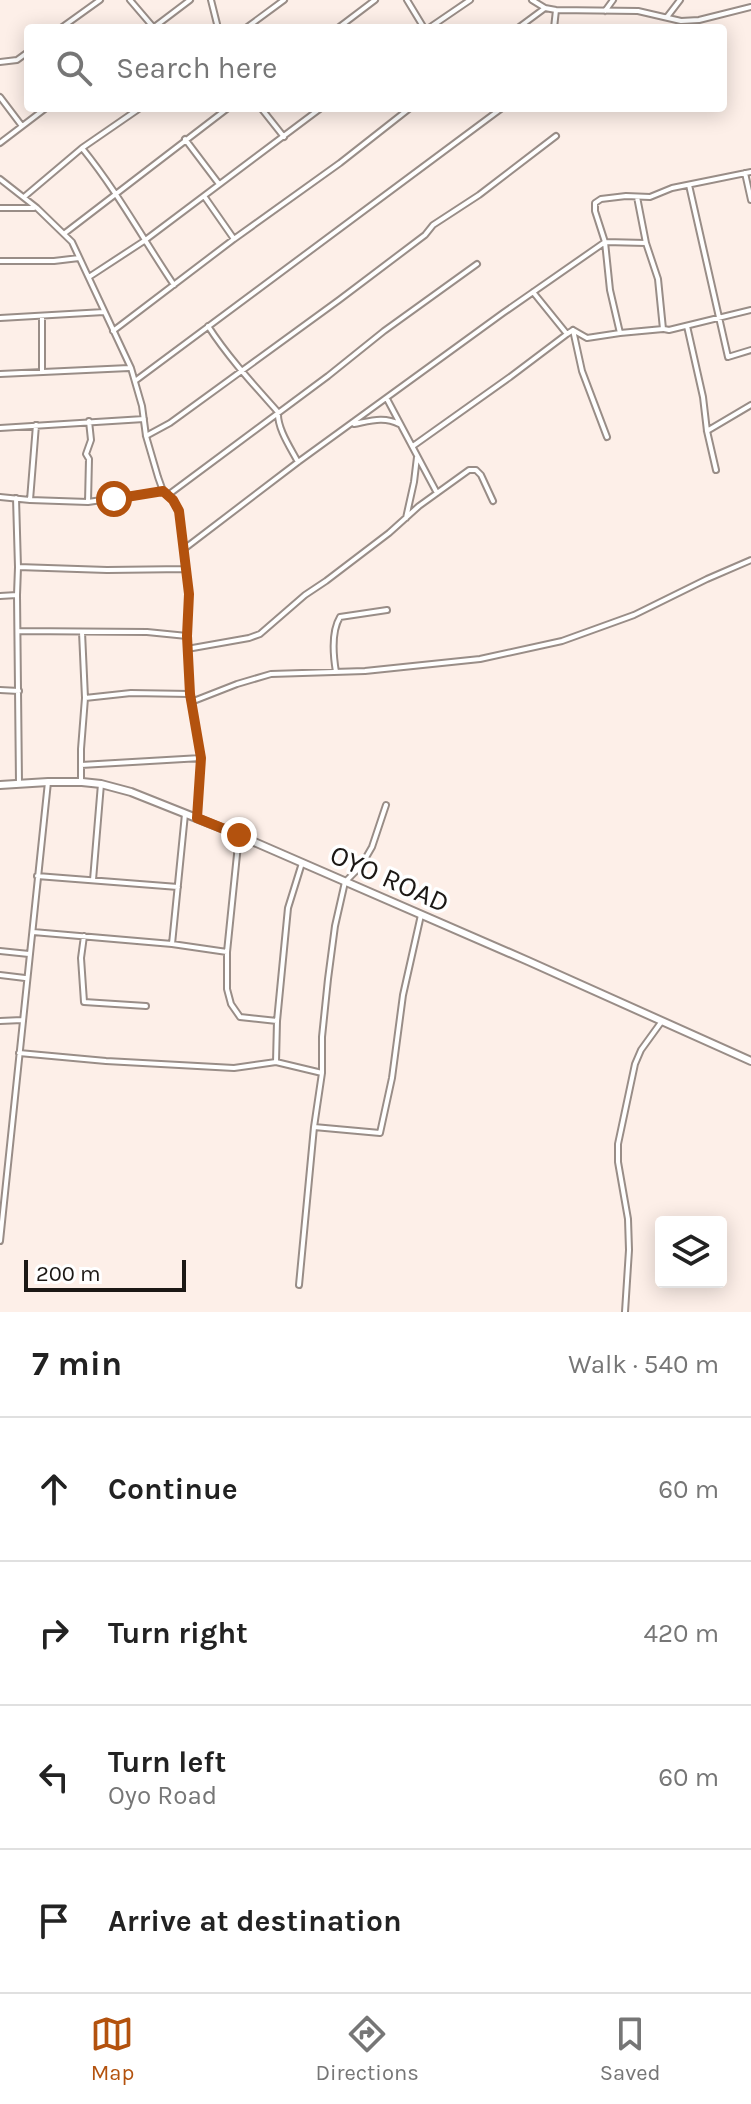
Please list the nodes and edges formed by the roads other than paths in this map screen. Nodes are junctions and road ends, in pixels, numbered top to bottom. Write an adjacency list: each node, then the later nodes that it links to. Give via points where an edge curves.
1 (100, 0): 19 (street)
2 (130, 0): 20 (street)
3 (190, 0): 21 (street)
4 (211, 0): 22 (street)
5 (277, 0): 14 (street)
6 (284, 0): 14 (street)
7 (375, 0): 24 (street)
8 (407, 0): 25 (street)
9 (470, 0): 26 (street)
10 (532, 0): 15 (street)
11 (613, 0): 17 (street)
12 (680, 0): 18 (street)
13 (751, 7): 18 (street, via 699,20)
14 (273, 8): 23 (street)
15 (545, 8): 16 (street); 27 (street)
16 (556, 10): 17 (street); 28 (street)
17 (605, 11): 18 (street)
18 (666, 18)
19 (67, 24)
20 (151, 24)
21 (159, 24)
22 (217, 24)
23 (251, 24)
24 (343, 24)
25 (423, 24)
26 (432, 24)
27 (523, 24)
28 (554, 24)
29 (24, 55): 30 (street)
30 (0, 62)
31 (0, 97): 39 (street)
32 (41, 112): 39 (street)
33 (134, 112): 44 (street)
34 (222, 112): 42 (street)
35 (264, 112): 41 (street)
36 (316, 112): 41 (street)
37 (405, 112): 57 (street)
38 (497, 112): 72 (street)
39 (22, 126): 43 (street)
40 (556, 136): 81 (street)
41 (284, 137): 47 (street)
42 (185, 139): 47 (street); 49 (street)
43 (0, 143)
44 (82, 148): 49 (street); 51 (street)
45 (748, 173): 48 (street); 53 (street)
46 (0, 179): 51 (street)
47 (219, 184): 50 (street)
48 (689, 185): 52 (street); 71 (street)
49 (117, 193): 56 (street); 58 (street)
50 (204, 196): 57 (street); 58 (street)
51 (24, 197): 55 (street)
52 (637, 197): 59 (street, via 595,203); 60 (street)
53 (751, 200)
54 (0, 208): 55 (street)
55 (37, 208): 56 (street)
56 (64, 233): 61 (street)
57 (234, 239): 65 (street)
58 (144, 241): 64 (street); 65 (street)
59 (605, 242): 60 (street); 66 (street); 77 (street)
60 (646, 243): 74 (street, via 658,279)
61 (79, 258): 62 (street); 64 (street)
62 (0, 261)
63 (477, 264): 87 (street)
64 (89, 277): 68 (street)
65 (174, 285): 76 (street)
66 (533, 292): 78 (street); 85 (street)
67 (751, 310): 71 (street)
68 (104, 312): 69 (street); 76 (street)
69 (42, 316): 70 (street); 82 (street)
70 (0, 318)
71 (718, 318): 73 (street); 79 (street, via 728,357)
72 (208, 326): 81 (street); 84 (street)
73 (687, 326): 74 (street); 94 (street)
74 (663, 329): 77 (street)
75 (573, 330): 77 (street, via 587,338); 78 (street); 96 (street)
76 (113, 331): 80 (street)
77 (620, 333)
78 (567, 334): 97 (street)
79 (751, 350)
80 (131, 368): 82 (street); 84 (street)
81 (241, 370): 87 (street); 95 (street)
82 (42, 372): 83 (street)
83 (0, 374)
84 (134, 381): 88 (street)
85 (387, 399): 91 (street); 92 (street)
86 (751, 405): 94 (street)
87 (278, 412): 99 (street); 101 (street)
88 (144, 419): 89 (street); 95 (street)
89 (89, 421): 90 (street); 107 (street)
90 (36, 425): 93 (street); 105 (street)
91 (351, 425): 92 (street, via 373,420); 99 (street)
92 (401, 425): 97 (street)
93 (0, 428)
94 (707, 431): 100 (street)
95 (146, 436): 101 (street)
96 (607, 437)
97 (413, 446): 98 (street)
98 (417, 454): 102 (street); 108 (street)
99 (298, 462): 109 (street)
100 (716, 470)
101 (166, 493): 107 (street); 109 (street, via 179,511)
102 (437, 493): 106 (street, via 476,470); 108 (street)
103 (0, 497): 104 (street)
104 (16, 498): 105 (street); 111 (street)
105 (30, 500): 107 (street)
106 (493, 501)
107 (88, 502)
108 (406, 518): 119 (street, via 260,634)
109 (184, 549): 112 (street)
110 (751, 560): 120 (street, via 634,615 562,641 480,659)
111 (18, 567): 112 (street); 113 (street)
112 (186, 569): 118 (street)
113 (17, 595): 114 (street); 116 (street)
114 (0, 596)
115 (387, 610): 120 (street, via 340,617 334,642)
116 (17, 631): 117 (street); 122 (street)
117 (82, 632): 118 (street); 124 (street)
118 (187, 636): 119 (street)
119 (187, 649): 123 (street)
120 (336, 672): 125 (street, via 271,674)
121 (0, 690): 122 (street)
122 (19, 691): 130 (street)
123 (190, 694): 124 (street); 125 (street)
124 (85, 698): 127 (street)
125 (191, 702): 126 (street)
126 (201, 758): 127 (street); 135 (street)
127 (81, 765): 129 (street)
128 (48, 782): 129 (street, OYO ROAD); 130 (street, OYO ROAD); 138 (street)
129 (82, 782): 131 (street, OYO ROAD)
130 (19, 783): 132 (street, OYO ROAD)
131 (101, 784): 134 (street, OYO ROAD); 139 (street)
132 (0, 785)
133 (386, 805): 140 (street, via 372,847)
134 (185, 814): 135 (street, OYO ROAD); 141 (street)
135 (197, 818): 136 (street, OYO ROAD)
136 (239, 835): 137 (street, OYO ROAD); 147 (street)
137 (302, 863): 140 (street, OYO ROAD); 154 (street, via 288,908)
138 (37, 876): 139 (street); 143 (street)
139 (93, 880): 141 (street)
140 (345, 882): 142 (street, OYO ROAD); 159 (street, via 328,979)
141 (178, 887): 145 (street)
142 (421, 915): 155 (street, OYO ROAD); 160 (street, via 380,1133)
143 (32, 932): 144 (street); 148 (street)
144 (84, 936): 145 (street); 151 (street, via 84,1002)
145 (172, 944): 147 (street)
146 (0, 951): 148 (street)
147 (227, 952): 154 (street, via 227,989 237,1015)
148 (29, 954): 150 (street)
149 (0, 975): 150 (street)
150 (26, 978): 152 (street)
151 (146, 1006)
152 (22, 1020): 153 (street); 156 (street)
153 (0, 1021)
154 (277, 1021): 158 (street)
155 (662, 1021): 157 (street, OYO ROAD); 163 (street, via 635,1064 618,1144 628,1219)
156 (19, 1053): 158 (street, via 234,1068); 161 (street)
157 (751, 1061)
158 (276, 1062): 159 (street)
159 (322, 1073): 160 (street)
160 (314, 1127): 162 (street)
161 (0, 1241)
162 (299, 1285)
163 (625, 1312)

